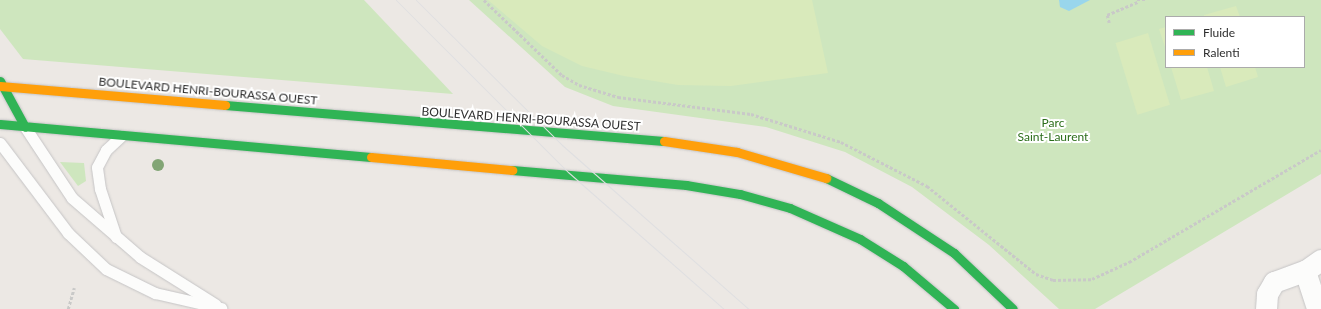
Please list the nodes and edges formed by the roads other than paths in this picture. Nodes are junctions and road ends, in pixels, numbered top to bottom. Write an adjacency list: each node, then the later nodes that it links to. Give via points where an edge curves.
1 (1, 85): 3 (main road); 10 (main road, BOULEVARD HENRI-BOURASSA OUEST, via 653,140 737,152 820,175 878,203 954,253)
2 (0, 124): 3 (main road)
3 (25, 127): 4 (main road); 6 (lane, via 72,198)
4 (121, 136): 6 (lane, via 106,150 97,167 100,189); 9 (main road, via 686,185 740,194 790,208 860,239 903,266)
5 (0, 143): 8 (lane, via 68,233 106,269 155,293)
6 (116, 238): 8 (lane)
7 (1313, 266): 11 (street, via 1274,282 1267,294); 12 (street)
8 (222, 308)
9 (954, 309)
10 (1012, 309)
11 (1266, 309)
12 (1317, 309)

